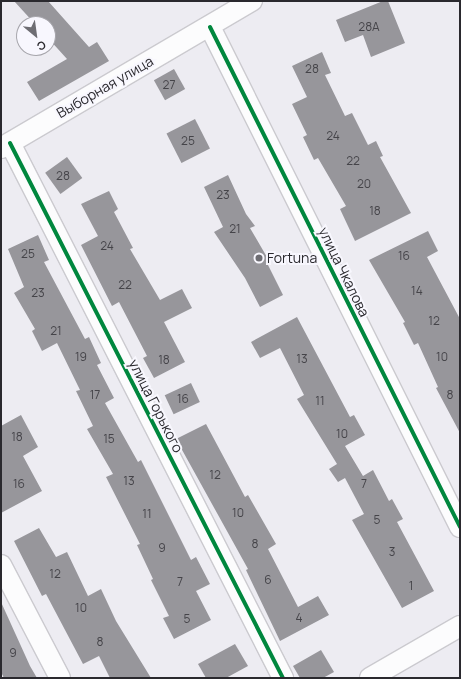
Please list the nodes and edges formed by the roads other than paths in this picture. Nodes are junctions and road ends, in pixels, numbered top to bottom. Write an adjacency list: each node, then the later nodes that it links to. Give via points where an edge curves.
1 (252, 1): 2 (street, Выборная улица)
2 (210, 27): 3 (street, Выборная улица); 4 (street, улица Чкалова)
3 (5, 146): 8 (street, улица Горького)
4 (460, 527)
5 (1, 565): 7 (street)
6 (460, 626): 9 (street)
7 (60, 678)
8 (283, 678)
9 (370, 678)

